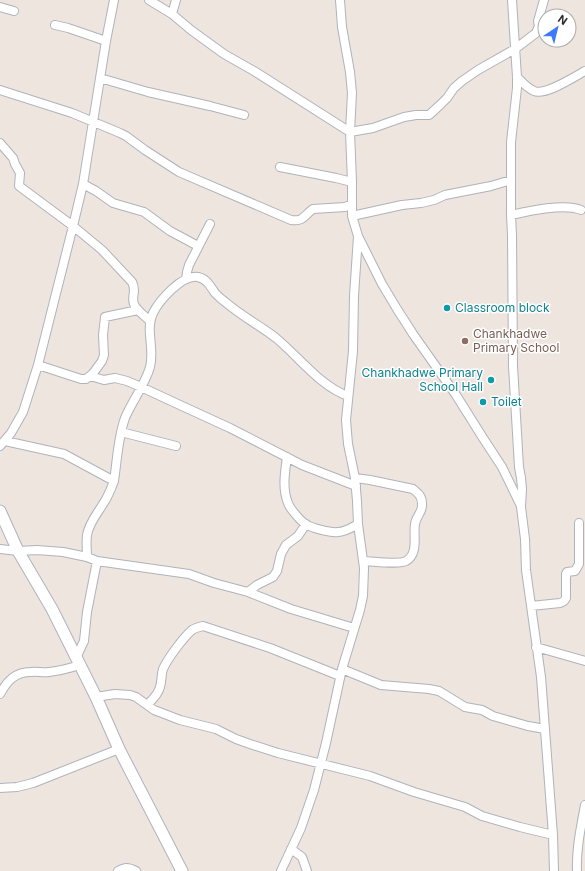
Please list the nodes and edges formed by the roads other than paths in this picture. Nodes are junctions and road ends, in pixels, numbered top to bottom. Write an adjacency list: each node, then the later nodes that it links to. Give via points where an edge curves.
1 (114, 0): 11 (street)
2 (149, 0): 9 (street)
3 (176, 0): 9 (street)
4 (340, 0): 19 (street, via 351,86)
5 (512, 0): 12 (street)
6 (544, 0): 12 (street, via 538,29)
7 (0, 7): 8 (street)
8 (14, 11)
9 (172, 14): 19 (street, via 224,54)
10 (55, 25): 11 (street)
11 (106, 41): 15 (street)
12 (515, 49): 14 (street); 19 (street, via 462,81 429,115 404,117 373,128)
13 (585, 72): 14 (street, via 544,92 534,91)
14 (517, 77): 22 (street, via 511,142)
15 (100, 78): 17 (street); 18 (street)
16 (0, 90): 18 (street)
17 (244, 115)
18 (93, 121): 24 (street); 25 (street, via 126,136 179,172 292,220 304,218 313,209 345,207)
19 (350, 132): 23 (street)
20 (0, 143): 30 (street, via 13,158 20,173 20,186)
21 (280, 167): 23 (street)
22 (512, 180): 27 (street); 28 (street, via 421,203)
23 (352, 182): 25 (street)
24 (83, 184): 30 (street); 32 (street, via 113,203 144,212 170,231)
25 (352, 204): 28 (street)
26 (581, 210): 27 (street, via 568,207)
27 (511, 215): 46 (street, via 513,366 522,489)
28 (352, 216): 31 (street)
29 (210, 224): 32 (street)
30 (73, 226): 34 (street, via 102,250 132,282 134,304); 36 (street)
31 (358, 236): 39 (street, via 353,351); 46 (street, via 397,309 502,467)
32 (198, 246): 33 (street, via 188,265)
33 (186, 279): 35 (street, via 168,293 153,312); 39 (street, via 199,277 205,281 224,301 275,338 325,383)
34 (138, 310): 35 (street); 37 (street, via 105,317 104,355)
35 (150, 321): 38 (street, via 150,365)
36 (38, 365): 37 (street, via 81,379); 41 (street, via 23,412)
37 (90, 376): 38 (street, via 104,380 115,378)
38 (141, 387): 40 (street); 43 (street)
39 (348, 396): 45 (street, via 346,420)
40 (120, 432): 42 (street); 44 (street)
41 (3, 443): 44 (street, via 64,454)
42 (176, 446)
43 (286, 457): 45 (street); 49 (street, via 284,478 288,504)
44 (114, 481): 53 (street, via 108,497 89,527)
45 (355, 482): 50 (street); 55 (street, via 370,480 412,489 418,492 422,503 422,509 416,519 414,549 407,561)
46 (521, 507): 58 (street)
47 (0, 510): 52 (street)
48 (579, 523): 56 (street)
49 (306, 524): 50 (street, via 321,530 337,532 348,530); 57 (street, via 298,536 286,545 273,577)
50 (358, 524): 55 (street)
51 (0, 549): 52 (street)
52 (18, 551): 53 (street, via 63,552); 62 (street, via 52,609)
53 (88, 557): 54 (street)
54 (97, 561): 57 (street, via 189,574); 62 (street, via 84,641)
55 (363, 561): 59 (street, via 362,596)
56 (582, 564): 58 (street, via 575,571 566,574 564,601)
57 (248, 592): 59 (street, via 291,609)
58 (531, 606): 60 (street)
59 (354, 628): 63 (street)
60 (536, 647): 61 (street); 67 (street)
61 (585, 661)
62 (78, 662): 64 (street, via 64,670 20,673 4,686); 65 (street)
63 (341, 673): 66 (street, via 203,626 192,630 175,650 164,667 158,692); 67 (street, via 381,685 439,691 465,707); 69 (street)
64 (0, 694)
65 (96, 697): 66 (street, via 130,695); 68 (street)
66 (147, 705): 69 (street, via 162,714 216,729 250,744)
67 (545, 729): 72 (street)
68 (118, 748): 70 (street, via 33,783); 76 (street)
69 (321, 764): 72 (street, via 370,776 465,807 497,821); 73 (street, via 303,822)
70 (0, 788)
71 (585, 805): 80 (street, via 578,846)
72 (553, 834): 79 (street)
73 (291, 849): 77 (street); 78 (street, via 302,857)
74 (118, 871): 75 (street, via 128,868)
75 (136, 871)
76 (182, 871)
77 (281, 871)
78 (307, 871)
79 (554, 871)
80 (577, 871)

